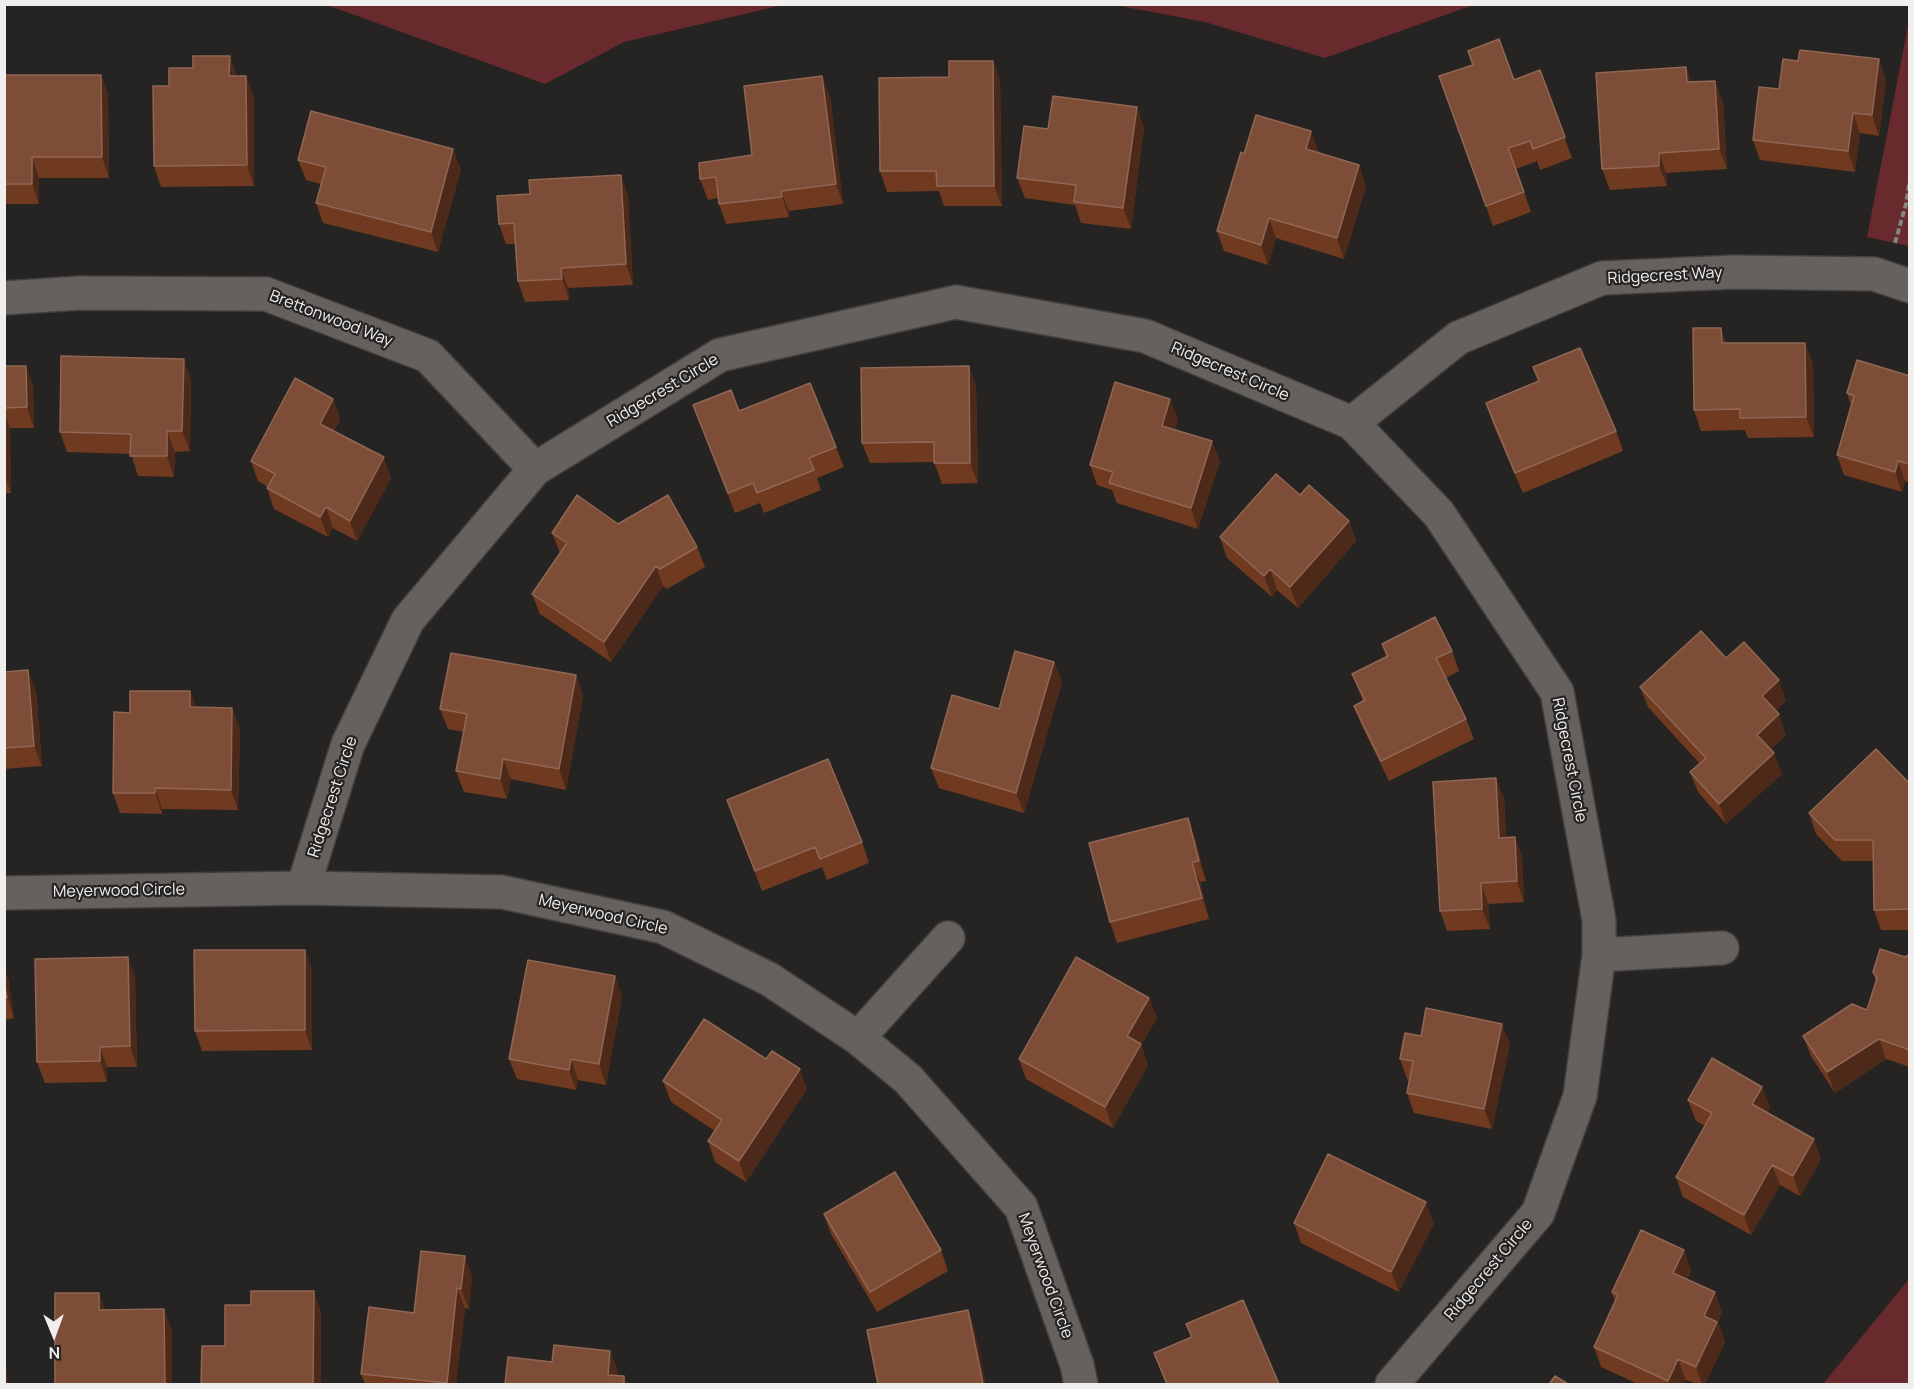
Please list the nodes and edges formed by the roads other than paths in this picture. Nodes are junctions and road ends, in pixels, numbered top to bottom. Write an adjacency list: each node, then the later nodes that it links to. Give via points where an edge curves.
1 (1895, 281): 3 (street, Ridgecrest Way, via 1874,274 1734,272 1602,279 1458,339)
2 (4, 298): 4 (street, Brettonwood Way, via 80,293 266,294 428,356)
3 (1353, 423): 4 (street, Ridgecrest Circle, via 1145,336 956,302 720,355); 9 (street, Ridgecrest Circle, via 1439,514 1557,692 1599,920)
4 (535, 469): 5 (street, Ridgecrest Circle, via 408,620 348,744)
5 (303, 888): 6 (street, Meyerwood Circle); 10 (street, Meyerwood Circle, via 502,892 663,927 769,979)
6 (4, 893)
7 (948, 938): 10 (street)
8 (1722, 948): 9 (street)
9 (1599, 956): 12 (street, Ridgecrest Circle, via 1580,1096 1538,1213)
10 (858, 1038): 11 (street, Meyerwood Circle, via 908,1079 1021,1208)
11 (1081, 1384)
12 (1392, 1384)

